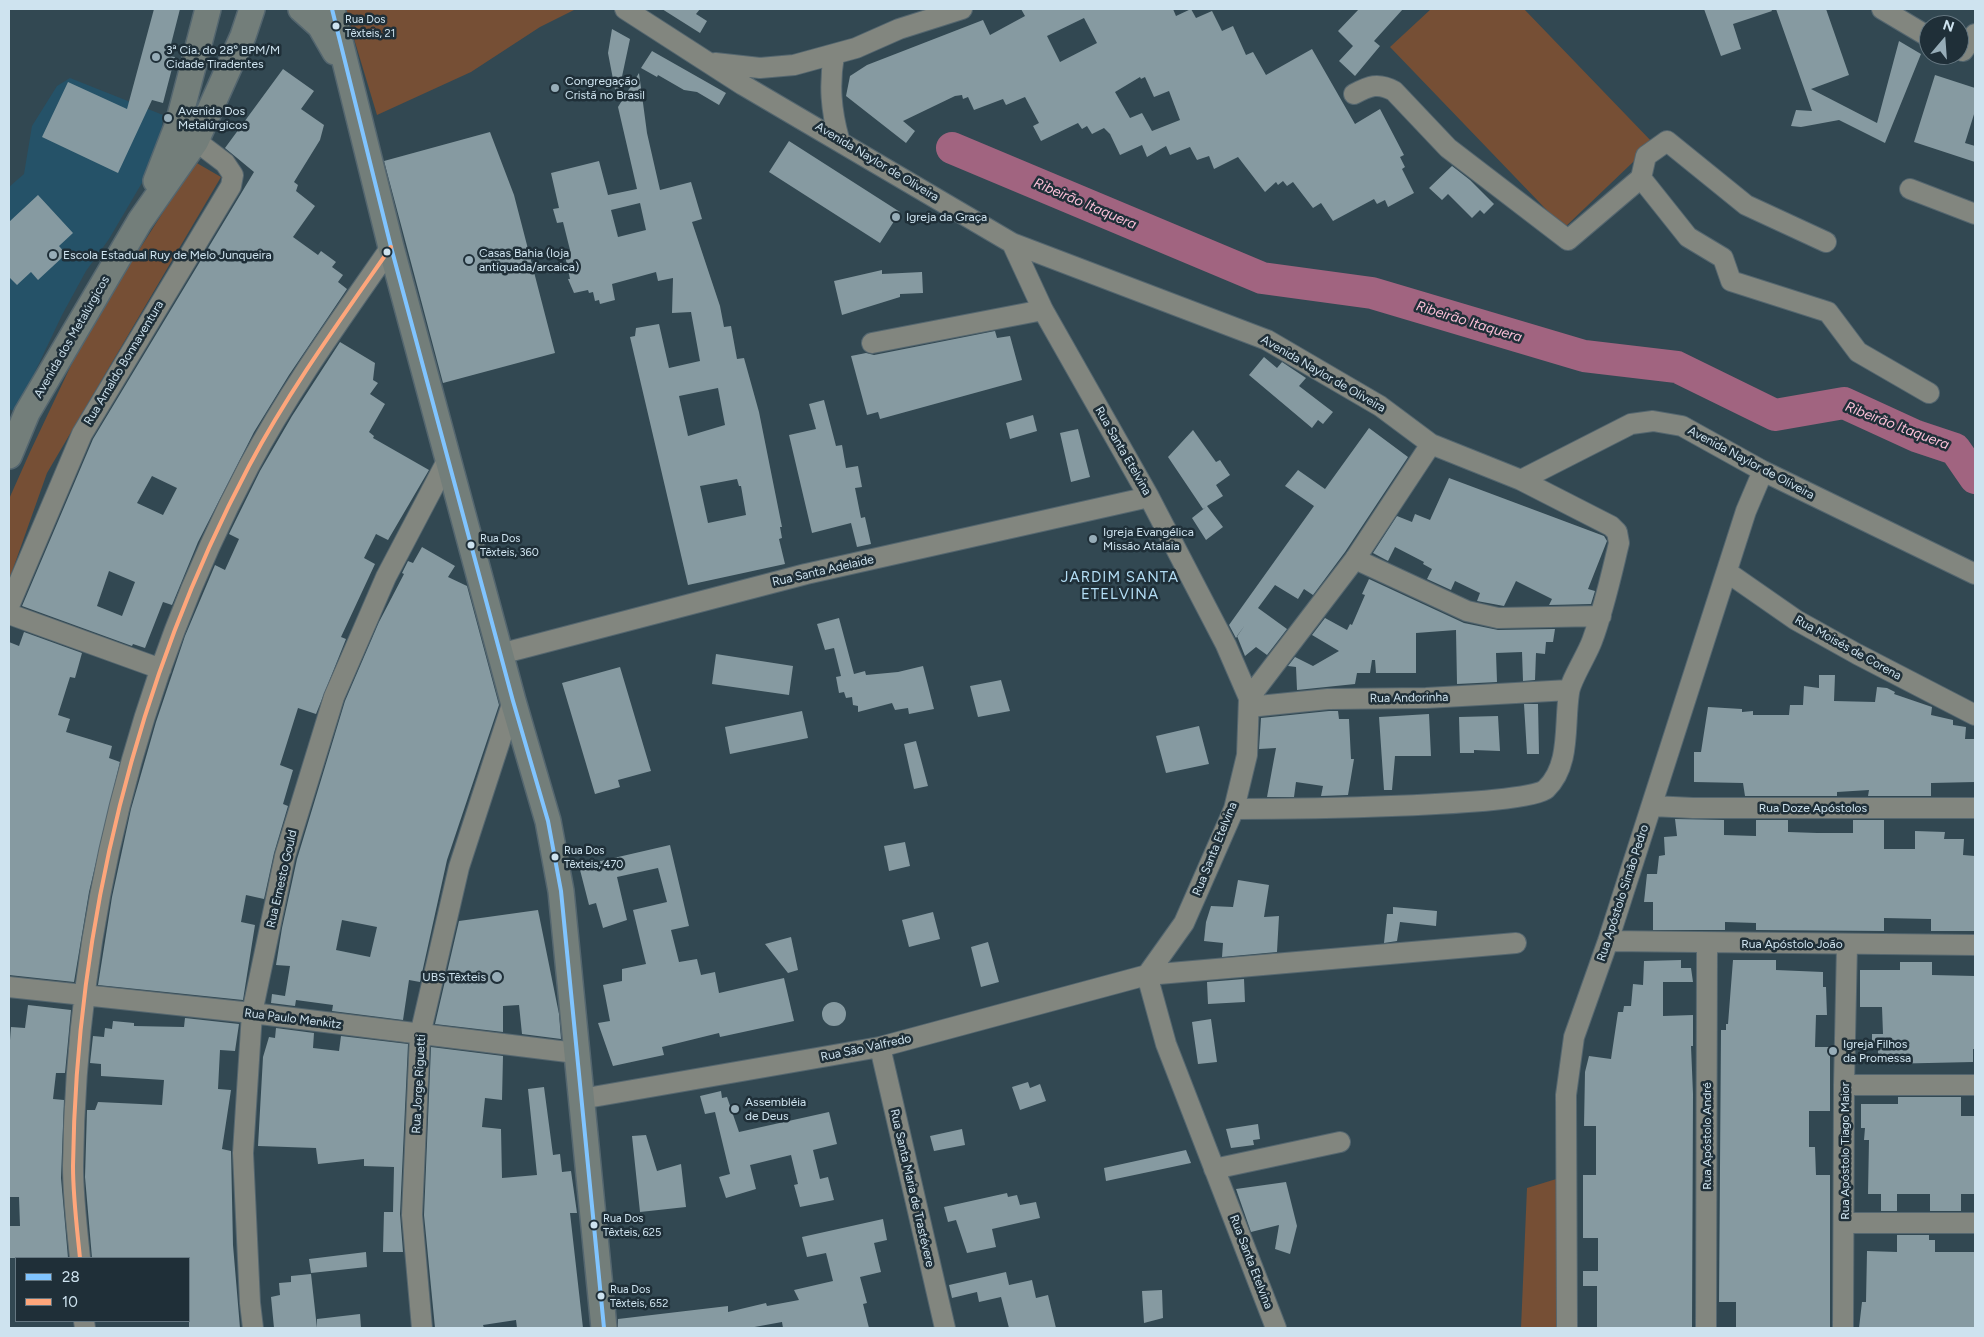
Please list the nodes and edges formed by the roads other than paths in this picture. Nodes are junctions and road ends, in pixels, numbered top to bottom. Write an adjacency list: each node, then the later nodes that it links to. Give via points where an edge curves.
1 (208, 9): 22 (main road, Avenida dos Metalúrgicos, via 178,124)
2 (252, 9): 18 (main road, Avenida dos Metalúrgicos)
3 (301, 9): 15 (main road, via 320,26)
4 (332, 9): 15 (main road)
5 (625, 9): 14 (street, Avenida Naylor de Oliveira)
6 (917, 9): 9 (street)
7 (962, 9): 9 (street)
8 (1882, 9): 10 (street)
9 (899, 29): 13 (street)
10 (1919, 30)
11 (1975, 34): 12 (street)
12 (1969, 46)
13 (834, 55): 14 (street, via 794,65 760,68); 17 (street, via 830,79 832,113)
14 (708, 62): 17 (street, Avenida Naylor de Oliveira)
15 (348, 73): 25 (main road)
16 (1354, 94): 19 (street, via 1371,85 1394,91 1448,148 1568,240)
17 (839, 139): 24 (street, Avenida Naylor de Oliveira)
18 (196, 141): 22 (main road, Avenida dos Metalúrgicos); 38 (street, Rua Arnaldo Bonnaventura, via 225,162 234,174 231,186 82,434)
19 (1641, 178): 23 (street, via 1646,156 1667,141 1746,205); 28 (street, via 1688,237 1723,258 1731,280 1828,312 1858,352)
20 (1910, 189): 21 (street)
21 (1975, 214)
22 (140, 221): 30 (main road, Avenida dos Metalúrgicos, via 28,412)
23 (1826, 242)
24 (1012, 243): 26 (street, Rua Santa Etelvina); 29 (street, Avenida Naylor de Oliveira, via 1267,340 1380,406)
25 (391, 247): 31 (main road); 42 (street, via 297,383 249,466 208,552)
26 (1043, 310): 27 (street); 34 (street, Rua Santa Etelvina)
27 (872, 343)
28 (1929, 393)
29 (1431, 444): 33 (street, Avenida Naylor de Oliveira); 35 (street)
30 (9, 456)
31 (448, 459): 41 (main road); 58 (street, Rua Ernesto Gould, via 386,577 334,697 286,856)
32 (1763, 471): 33 (street, Avenida Naylor de Oliveira, via 1682,426 1653,421 1631,424); 36 (street, Rua Apóstolo Simão Pedro, via 1746,511); 37 (street, Avenida Naylor de Oliveira)
33 (1521, 480): 40 (street, via 1617,532 1619,543)
34 (1149, 497): 41 (street, Rua Santa Adelaide, via 806,574); 45 (street, Rua Santa Etelvina, via 1226,644)
35 (1355, 559): 40 (street, via 1467,611 1498,618); 45 (street)
36 (1727, 572): 46 (street, Rua Moisés de Corena, via 1796,620); 47 (street, Rua Apóstolo Simão Pedro)
37 (1975, 574)
38 (9, 606)
39 (9, 614): 42 (street)
40 (1601, 616): 43 (street)
41 (500, 654): 44 (main road)
42 (161, 669): 57 (street, via 111,838)
43 (1569, 690): 45 (street, Rua Andorinha, via 1426,698); 49 (street, via 1565,744 1557,777 1544,792 1520,797 1406,806)
44 (513, 701): 59 (street, Rua Jorge Riguetti, via 459,867); 61 (main road, via 551,838 560,891)
45 (1249, 702): 49 (street, Rua Santa Etelvina, via 1247,755)
46 (1975, 715)
47 (1652, 806): 48 (street, Rua Doze Apóstolos); 50 (street, Rua Apóstolo Simão Pedro)
48 (1975, 808)
49 (1234, 809): 55 (street, Rua Santa Etelvina, via 1184,923)
50 (1608, 941): 52 (street, Rua Apóstolo João); 75 (street, Rua Apóstolo Simão Pedro, via 1574,1037 1566,1094)
51 (1516, 943): 55 (street, Rua São Valfredo)
52 (1708, 944): 53 (street, Rua Apóstolo João); 76 (street, Rua Apóstolo André)
53 (1847, 945): 54 (street, Rua Apóstolo João); 62 (street, Rua Apóstolo Tiago Maior)
54 (1975, 945)
55 (1147, 975): 60 (street, Rua São Valfredo); 66 (street, Rua Santa Etelvina, via 1166,1044)
56 (9, 987): 57 (street, Rua Paulo Menkitz)
57 (83, 996): 58 (street, Rua Paulo Menkitz); 69 (street, via 73,1168)
58 (252, 1013): 59 (street, Rua Paulo Menkitz); 70 (street, Rua Ernesto Gould, via 243,1153)
59 (420, 1035): 61 (street, Rua Paulo Menkitz); 71 (street, Rua Jorge Riguetti, via 412,1215)
60 (880, 1047): 64 (street, Rua São Valfredo); 73 (street, Rua Santa Maria de Trastévere)
61 (576, 1053): 64 (main road)
62 (1844, 1085): 63 (street); 67 (street, Rua Apóstolo Tiago Maior)
63 (1975, 1085)
64 (581, 1099): 72 (main road)
65 (1340, 1142): 66 (street)
66 (1214, 1169): 74 (street, Rua Santa Etelvina)
67 (1845, 1222): 68 (street); 77 (street, Rua Apóstolo Tiago Maior)
68 (1975, 1223)
69 (80, 1257)
70 (253, 1328)
71 (422, 1328)
72 (604, 1328)
73 (944, 1328)
74 (1276, 1328)
75 (1567, 1328)
76 (1706, 1328)
77 (1844, 1328)

